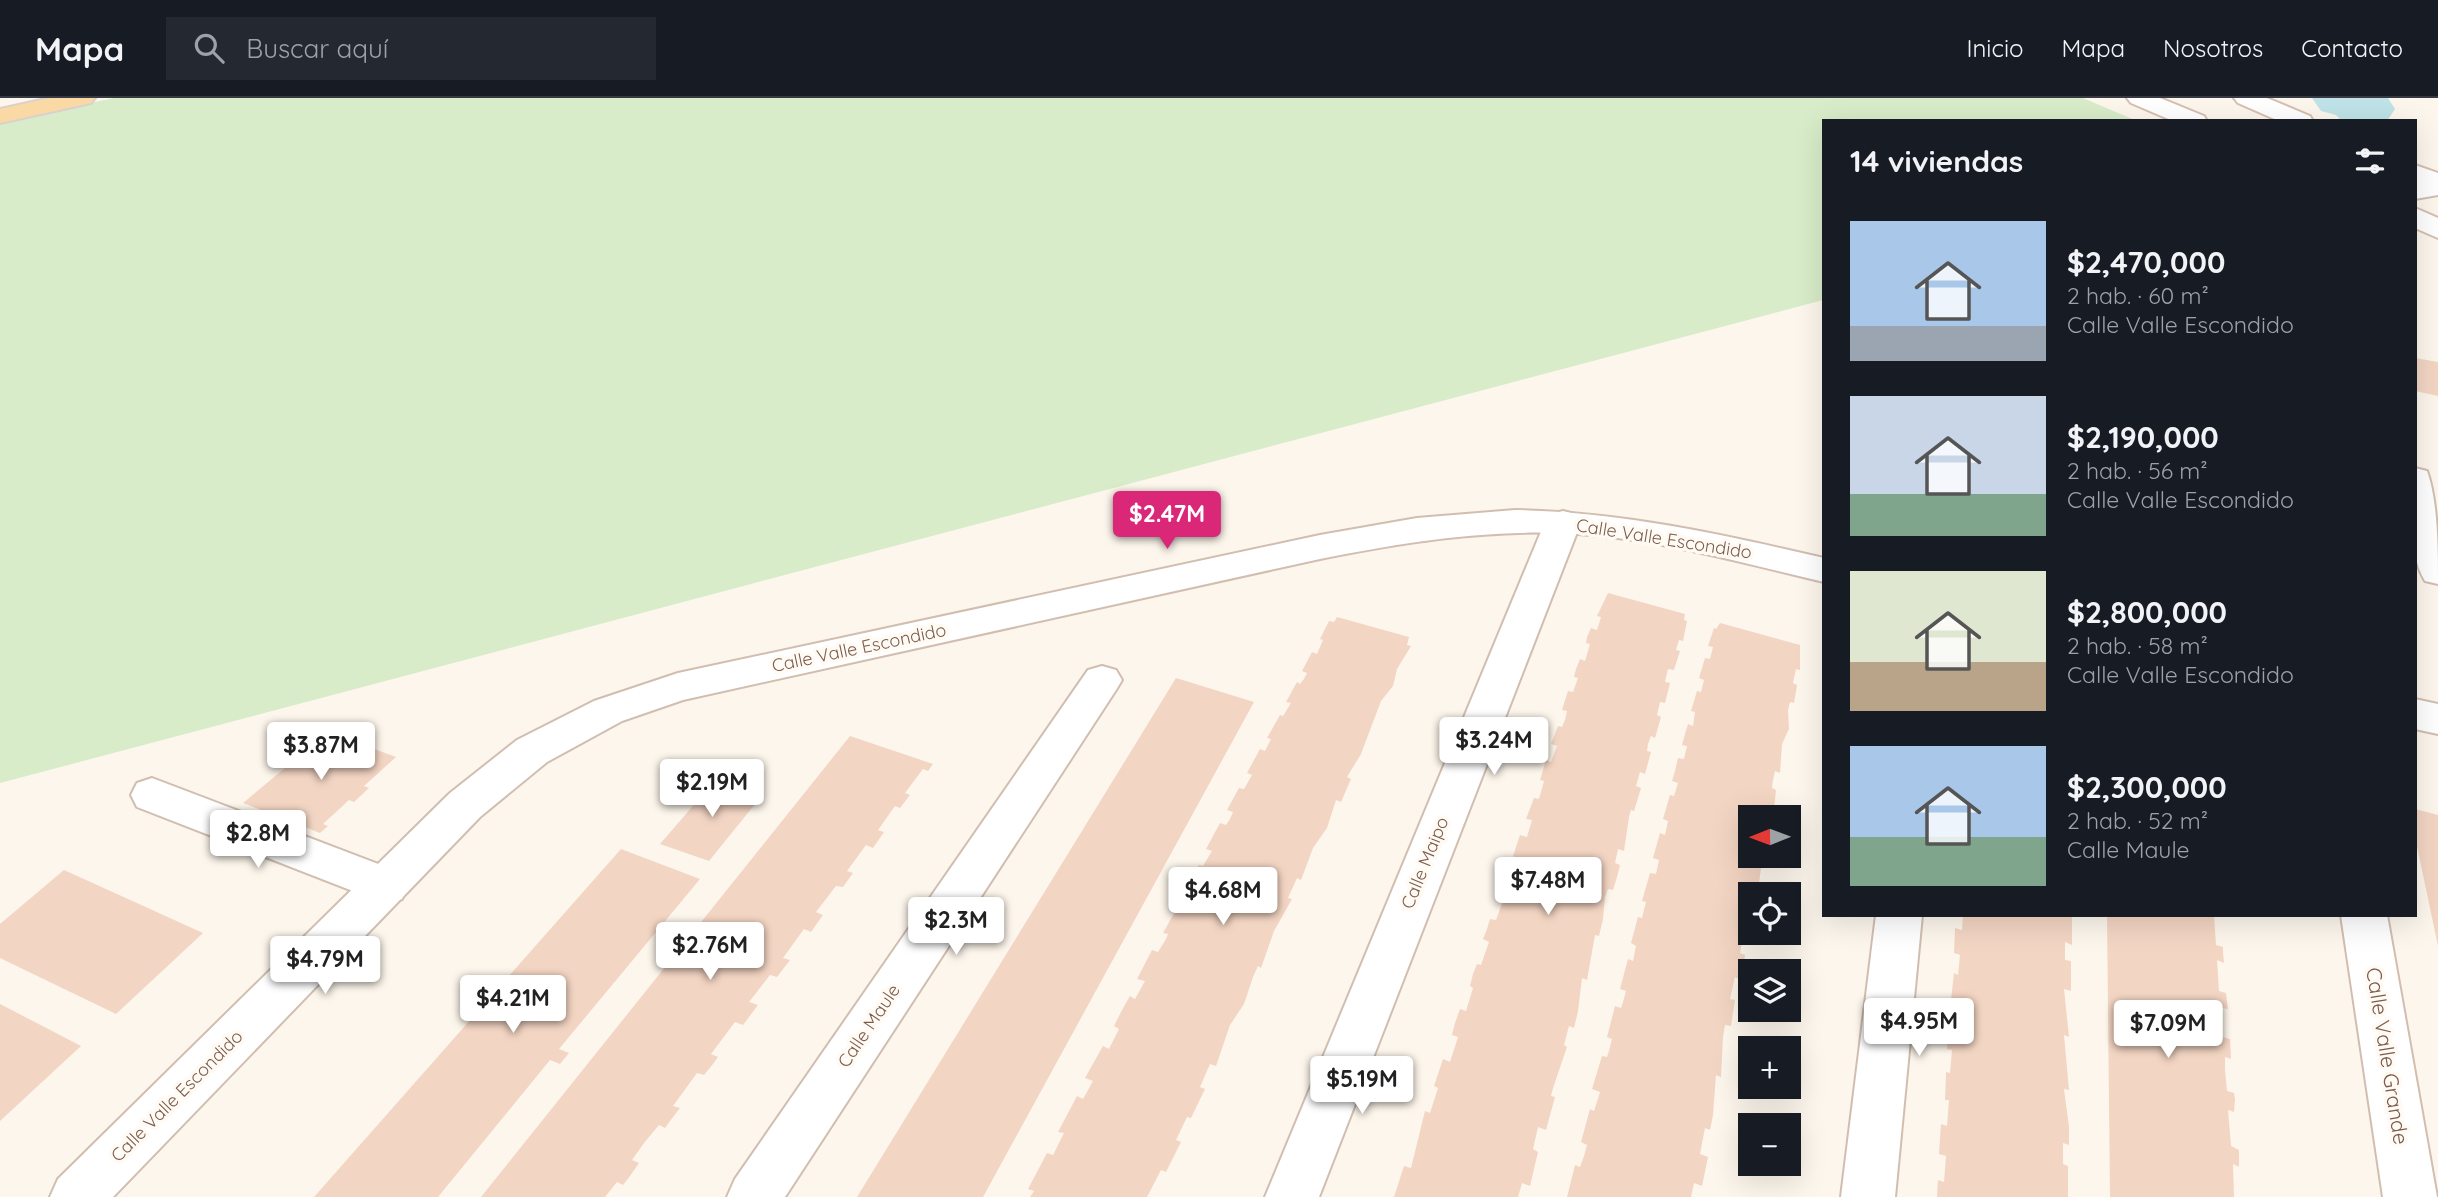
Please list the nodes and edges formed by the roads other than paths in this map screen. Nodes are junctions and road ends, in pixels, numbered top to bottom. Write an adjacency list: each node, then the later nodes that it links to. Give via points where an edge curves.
1 (83, 98): 4 (main road)
2 (2140, 98): 5 (street)
3 (2246, 98): 6 (street)
4 (0, 116)
5 (2190, 119)
6 (2296, 119)
7 (2417, 174): 8 (street)
8 (2438, 185): 9 (street)
9 (2417, 190)
10 (2417, 217): 11 (street)
11 (2438, 230)
12 (2417, 487): 15 (street)
13 (1563, 522): 14 (street, Calle Valle Escondido, via 1653,533); 20 (street, Calle Valle Escondido, via 1462,524 1384,536 678,688 608,710 532,751 465,806); 26 (street, Calle Maipo)
14 (1822, 570)
15 (2438, 572)
16 (1102, 680): 25 (street, Calle Maule)
17 (2417, 714): 18 (street)
18 (2438, 719)
19 (152, 795): 20 (street)
20 (386, 886): 24 (street, Calle Valle Escondido)
21 (1899, 917): 23 (street)
22 (2364, 917): 27 (street, Calle Valle Grande)
23 (1869, 1195)
24 (77, 1197)
25 (754, 1197)
26 (1292, 1197)
27 (2410, 1197)

